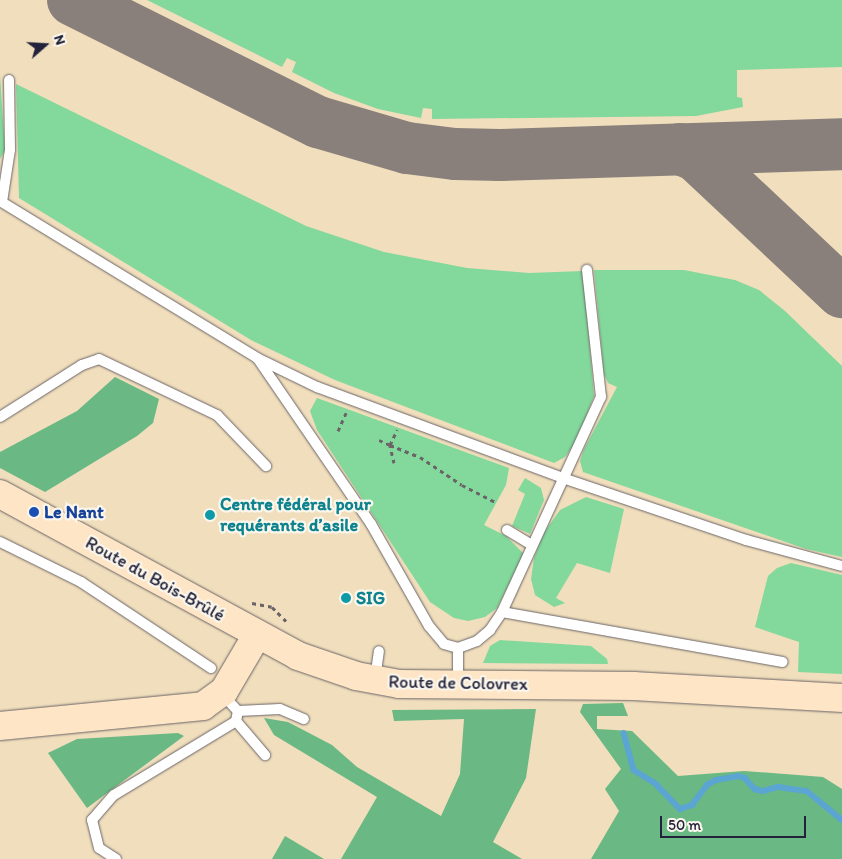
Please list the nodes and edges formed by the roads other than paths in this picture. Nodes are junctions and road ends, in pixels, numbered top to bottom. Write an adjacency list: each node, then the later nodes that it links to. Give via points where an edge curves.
1 (9, 80): 2 (lane, via 10,150)
2 (1, 202): 4 (lane)
3 (587, 270): 7 (lane, via 601,396)
4 (257, 358): 7 (lane, via 352,402); 15 (lane, via 371,524 429,626 444,644)
5 (0, 417): 6 (lane, via 82,365 99,359 218,415)
6 (266, 466)
7 (563, 478): 11 (lane); 12 (lane, via 746,540)
8 (0, 494): 14 (main road, Route du Bois-Brûlé)
9 (508, 530): 11 (lane)
10 (0, 542): 18 (lane, via 88,586)
11 (532, 545): 13 (lane)
12 (842, 566)
13 (502, 612): 15 (lane, via 490,630 477,641); 17 (lane)
14 (257, 635): 19 (main road, Route de Colovrex, via 316,664); 22 (main road)
15 (458, 648): 20 (lane)
16 (379, 651): 19 (lane)
17 (783, 662)
18 (211, 668)
19 (374, 680): 20 (main road, Route de Colovrex)
20 (458, 686): 21 (main road, Route de Colovrex, via 634,686)
21 (842, 698)
22 (232, 709): 23 (lane, via 280,709); 24 (main road, via 203,706); 25 (lane); 26 (lane, via 197,742 114,796 92,820 100,848)
23 (304, 719)
24 (0, 726)
25 (265, 755)
26 (116, 859)

